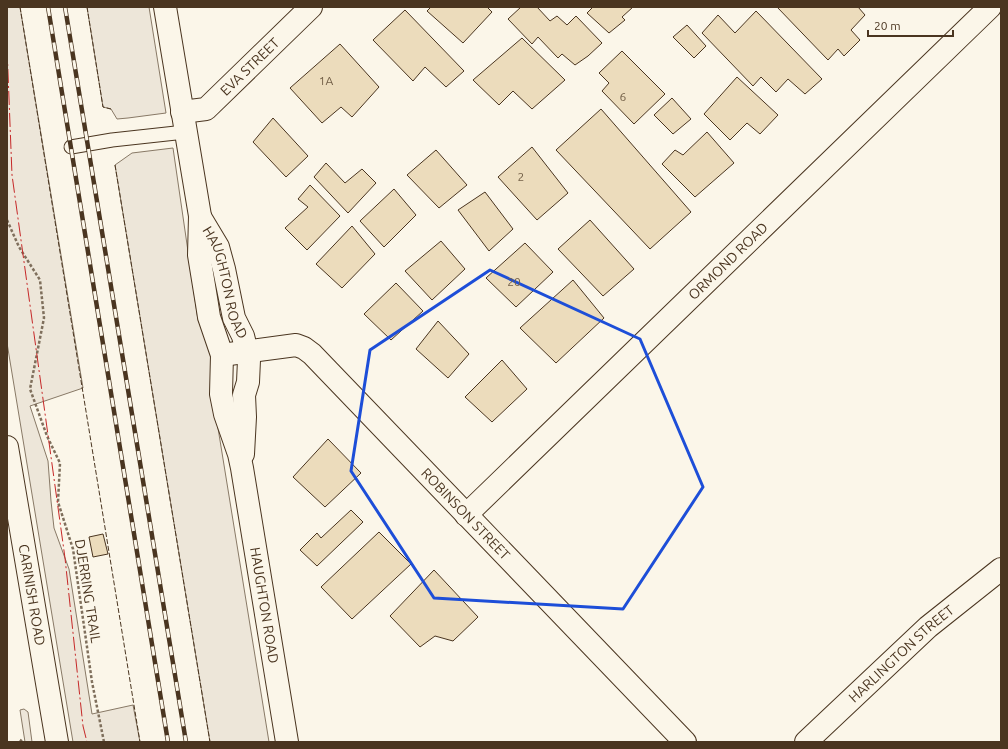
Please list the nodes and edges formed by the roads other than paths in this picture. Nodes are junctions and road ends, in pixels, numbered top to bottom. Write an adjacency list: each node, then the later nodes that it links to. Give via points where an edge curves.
1 (165, 7): 4 (street, HAUGHTON ROAD)
2 (311, 7): 4 (street, EVA STREET, via 206,109)
3 (990, 7): 11 (street, ORMOND ROAD)
4 (184, 122): 5 (lane, via 112,140); 6 (street, HAUGHTON ROAD)
5 (71, 147)
6 (200, 216): 7 (street, HAUGHTON ROAD, via 218,247 234,318); 8 (street, HAUGHTON ROAD, via 199,255 207,304)
7 (247, 351): 8 (street, ROBINSON STREET); 10 (street, HAUGHTON ROAD, via 249,372 244,395); 11 (street, ROBINSON STREET, via 296,345 304,348)
8 (222, 355): 10 (street, HAUGHTON ROAD, via 221,386 224,407)
9 (7, 447): 13 (street, CARINISH ROAD)
10 (242, 468): 14 (street, HAUGHTON ROAD)
11 (466, 515): 15 (street, ROBINSON STREET)
12 (1001, 569): 16 (street, HARLINGTON STREET, via 928,627)
13 (57, 742)
14 (287, 742)
15 (685, 742)
16 (806, 742)

